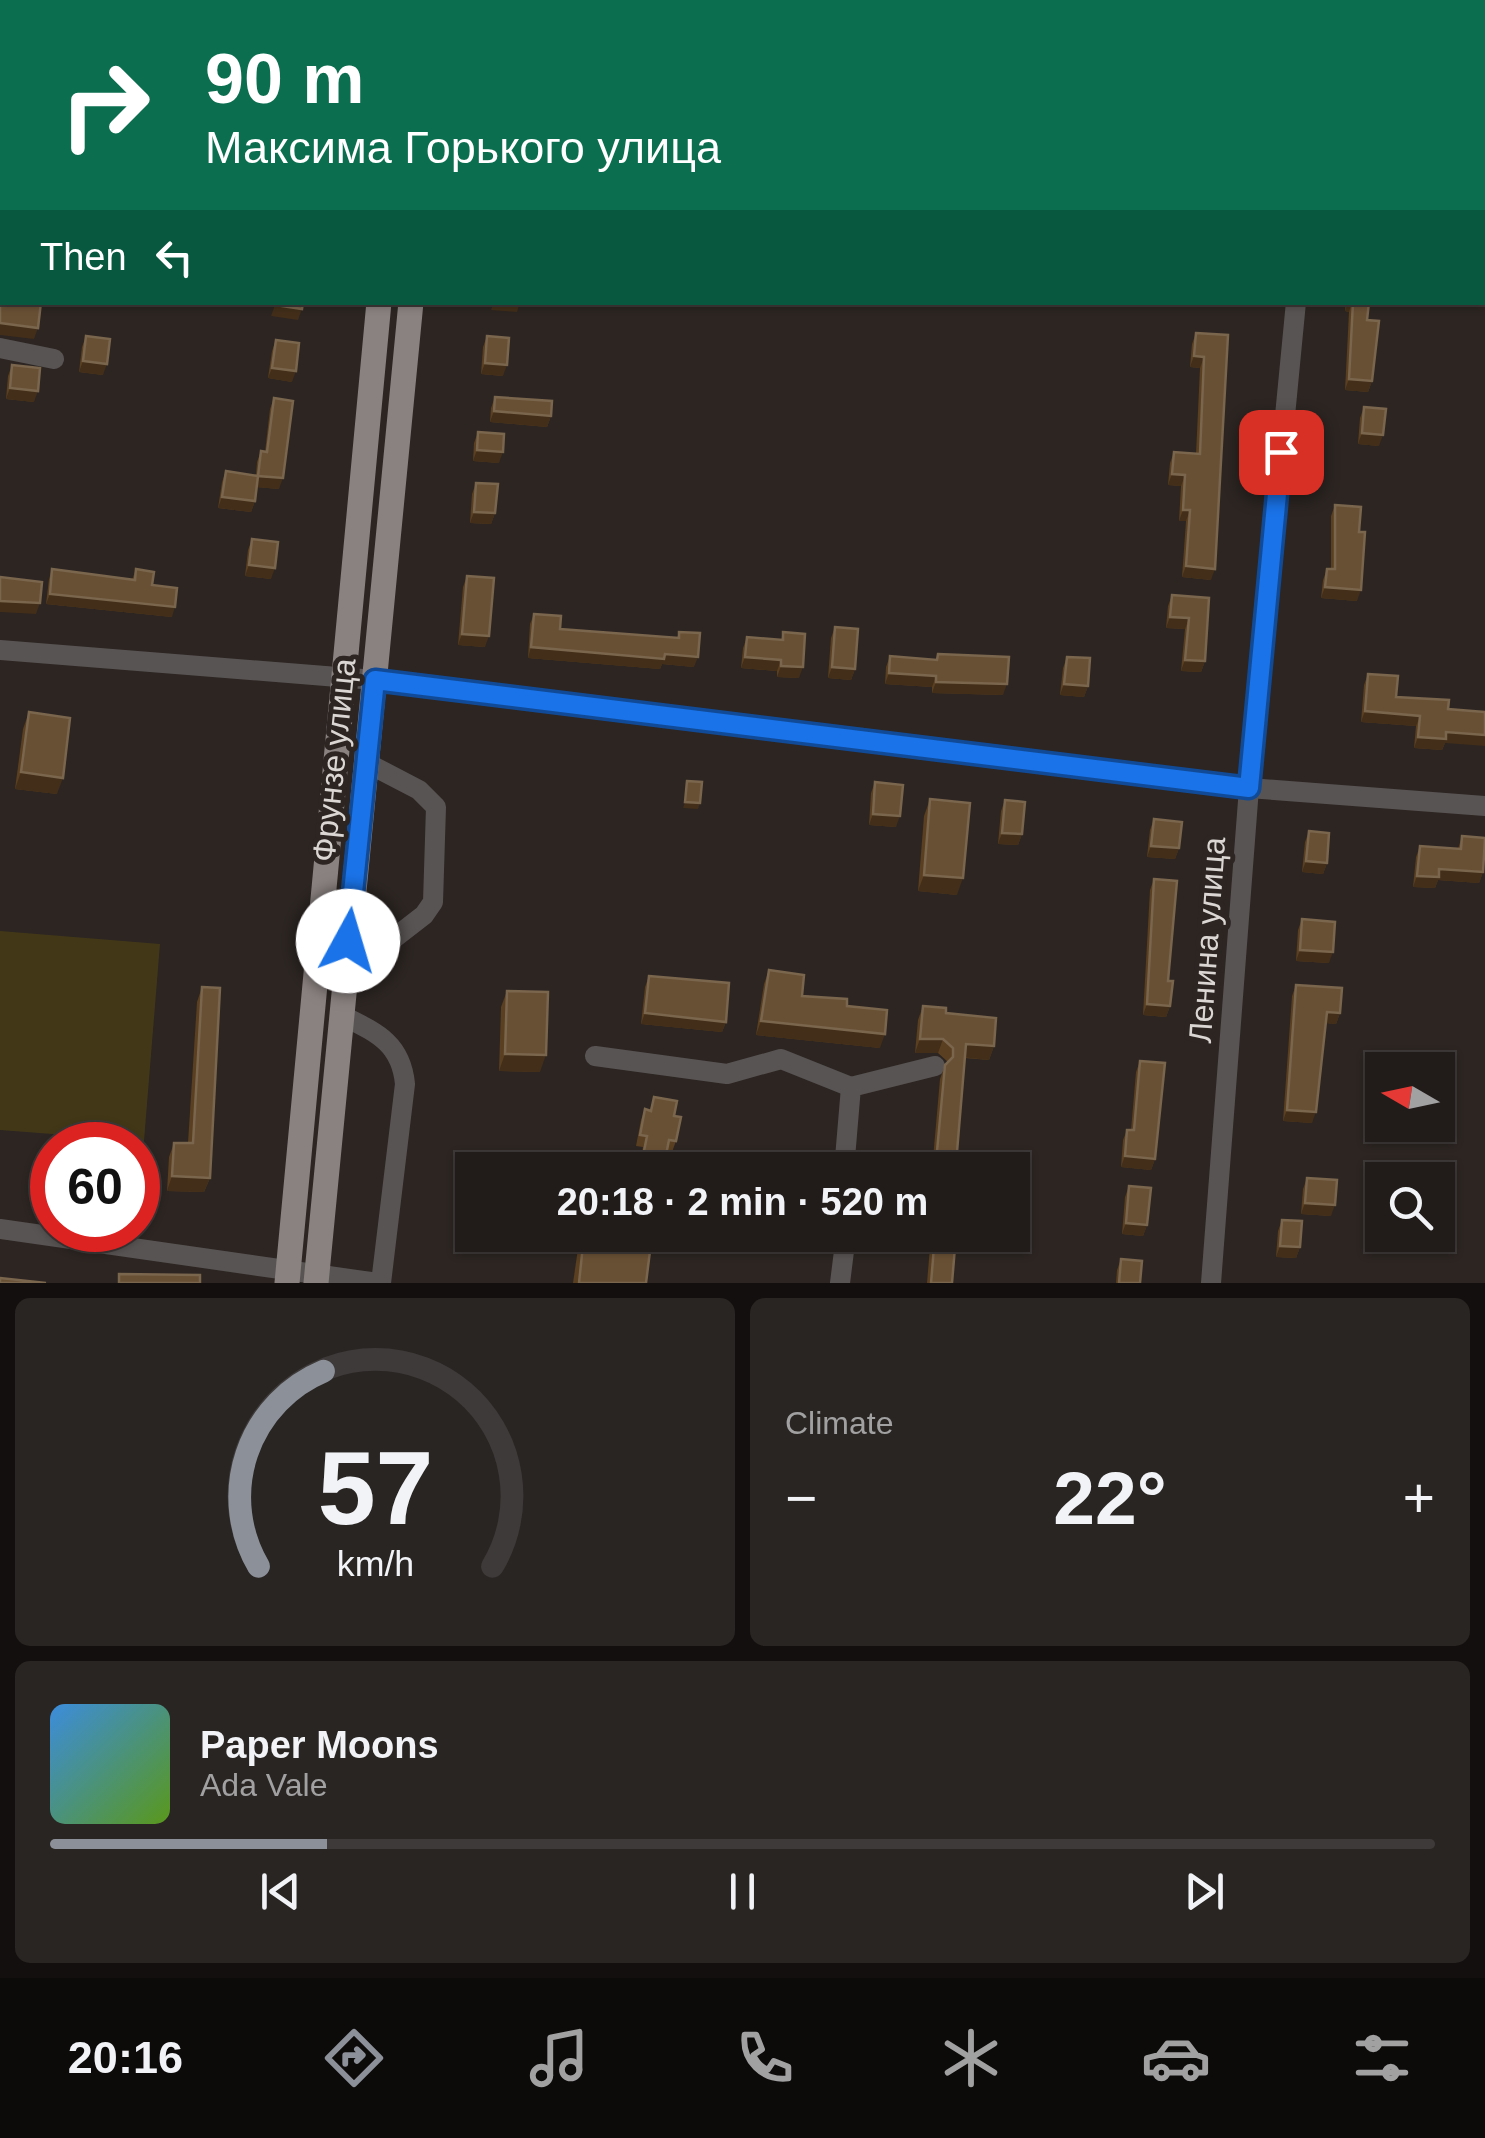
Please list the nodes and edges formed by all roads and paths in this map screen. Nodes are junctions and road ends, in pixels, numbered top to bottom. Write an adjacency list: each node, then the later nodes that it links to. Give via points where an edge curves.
1 (378, 305): 7 (main road, Фрунзе улица)
2 (411, 305): 8 (main road, Фрунзе улица)
3 (1296, 305): 10 (street, Ленина улица)
4 (0, 348): 5 (street)
5 (54, 360)
6 (0, 650): 7 (street)
7 (346, 678): 8 (street); 20 (main road, Фрунзе улица)
8 (375, 680): 9 (main road, Фрунзе улица); 10 (street)
9 (367, 763): 12 (main road, Фрунзе улица); 12 (street, via 419,790 436,807 432,902)
10 (1249, 788): 11 (street); 24 (street, Ленина улица)
11 (1485, 806)
12 (344, 977): 13 (main road, Фрунзе улица)
13 (341, 1015): 21 (main road, Фрунзе улица); 22 (street, via 387,1039 404,1064)
14 (595, 1056): 16 (street, via 727,1074 781,1059)
15 (935, 1066): 16 (street)
16 (851, 1087): 17 (street)
17 (846, 1152)
18 (0, 1229): 20 (street)
19 (844, 1252): 23 (street)
20 (287, 1277): 21 (street)
21 (316, 1279): 22 (street)
22 (380, 1283)
23 (840, 1283)
24 (1211, 1283)

